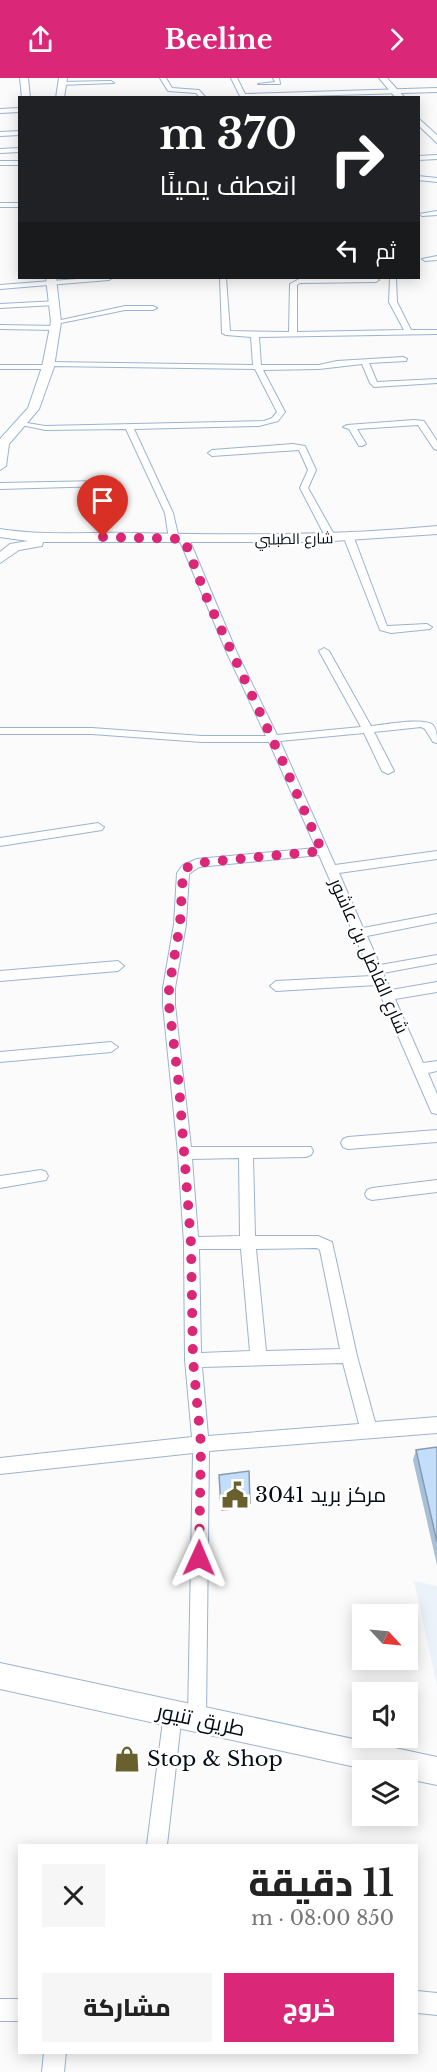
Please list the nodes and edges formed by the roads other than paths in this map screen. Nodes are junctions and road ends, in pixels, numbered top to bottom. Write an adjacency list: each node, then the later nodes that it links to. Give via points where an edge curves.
1 (24, 78): 11 (street)
2 (163, 78): 13 (street, via 170,90 197,91)
3 (234, 78): 14 (street)
4 (276, 78): 8 (street, via 278,83)
5 (383, 78): 10 (street)
6 (62, 81): 7 (street); 12 (street)
7 (111, 83)
8 (261, 84)
9 (437, 90): 10 (street)
10 (398, 95): 15 (street)
11 (26, 96)
12 (60, 96)
13 (202, 96)
14 (243, 96)
15 (320, 96)
16 (18, 110): 17 (street)
17 (0, 111)
18 (420, 122): 21 (street)
19 (18, 133): 20 (street)
20 (0, 134)
21 (437, 140)
22 (18, 150): 23 (street)
23 (0, 151)
24 (437, 157): 25 (street)
25 (420, 158)
26 (0, 163): 27 (street)
27 (18, 163)
28 (420, 178): 29 (street)
29 (437, 180)
30 (18, 205): 31 (street)
31 (0, 206)
32 (437, 213): 33 (street)
33 (422, 214)
34 (437, 258): 35 (street)
35 (425, 259)
36 (90, 279): 41 (street)
37 (223, 279): 51 (street, via 225,330)
38 (306, 279): 40 (street); 50 (street, via 292,286)
39 (393, 279): 49 (street, via 396,311)
40 (376, 280)
41 (52, 281): 42 (street); 43 (street)
42 (0, 287)
43 (55, 303): 44 (street); 46 (street)
44 (0, 306)
45 (153, 308): 46 (street, via 125,308)
46 (56, 325): 47 (street); 54 (street)
47 (0, 327)
48 (437, 332): 49 (street)
49 (409, 333): 50 (street)
50 (293, 334): 51 (street)
51 (255, 335): 55 (street)
52 (404, 359): 53 (street)
53 (365, 362): 55 (street, via 318,367); 57 (street, via 377,385)
54 (48, 365): 55 (street); 56 (street); 58 (street, via 39,396)
55 (257, 366): 59 (street, via 281,412 278,418 243,425)
56 (0, 367)
57 (437, 381)
58 (21, 424): 59 (street, via 45,428); 61 (street)
59 (128, 425): 73 (street, شارع الفاضل بن عاشور)
60 (362, 444): 62 (street, via 349,427 414,422 421,423)
61 (1, 446): 64 (street)
62 (437, 447)
63 (212, 453): 70 (street, via 302,448 312,470 304,488)
64 (0, 466)
65 (100, 484): 66 (street)
66 (0, 486)
67 (437, 530): 71 (street, شارع الطبلبي)
68 (0, 533): 72 (street, شارع الطبلبي, via 40,538)
69 (0, 538): 74 (street, شارع الطبلبي)
70 (331, 538): 71 (street, شارع الطبلبي); 73 (street, شارع الطبلبي)
71 (349, 538): 76 (street, via 383,628)
72 (151, 539): 73 (street, شارع الطبلبي); 74 (street, شارع الطبلبي)
73 (179, 539): 80 (street, شارع الفاضل بن عاشور)
74 (43, 543): 75 (street, via 15,547)
75 (0, 559)
76 (427, 627)
77 (324, 651): 78 (street)
78 (368, 730): 80 (street); 81 (street, via 423,724); 82 (street)
79 (0, 731): 80 (street)
80 (271, 739): 85 (street, شارع الفاضل بن عاشور)
81 (437, 740)
82 (388, 771)
83 (98, 827): 84 (street)
84 (0, 842)
85 (322, 851): 87 (street, شارع الفاضل بن عاشور); 106 (street, via 197,863 183,873 169,1005)
86 (437, 855): 87 (street)
87 (330, 870): 89 (street, شارع الفاضل بن عاشور)
88 (437, 918): 89 (street)
89 (358, 933): 92 (street, شارع الفاضل بن عاشور)
90 (437, 959): 92 (street)
91 (118, 966): 93 (street)
92 (378, 975): 94 (street); 96 (street, شارع الفاضل بن عاشور)
93 (0, 976)
94 (276, 986)
95 (437, 987): 96 (street)
96 (388, 995): 100 (street, شارع الفاضل بن عاشور)
97 (111, 1047): 98 (street)
98 (0, 1057)
99 (437, 1066): 100 (street)
100 (420, 1069): 101 (street, شارع الفاضل بن عاشور)
101 (437, 1109)
102 (437, 1136): 103 (street)
103 (348, 1143)
104 (306, 1151): 105 (street)
105 (246, 1152): 106 (street); 112 (street)
106 (185, 1153): 111 (street)
107 (41, 1176): 108 (street)
108 (0, 1182)
109 (437, 1186): 110 (street)
110 (372, 1194)
111 (191, 1243): 112 (street); 115 (street)
112 (248, 1243): 113 (street, via 318,1242 327,1246); 114 (street)
113 (349, 1356): 114 (street); 117 (street)
114 (259, 1358): 115 (street)
115 (193, 1360): 118 (street)
116 (437, 1425): 117 (street)
117 (369, 1431): 118 (street)
118 (201, 1444): 119 (street); 121 (street)
119 (0, 1466)
120 (0, 1676): 121 (street, طريق تنيور)
121 (185, 1716): 122 (street, طريق تنيور); 123 (street)
122 (437, 1771)
123 (157, 1844)
124 (418, 2002): 125 (street)
125 (437, 2004)
126 (0, 2010): 127 (street)
127 (18, 2010)
128 (55, 2054): 129 (street)
129 (53, 2072)

